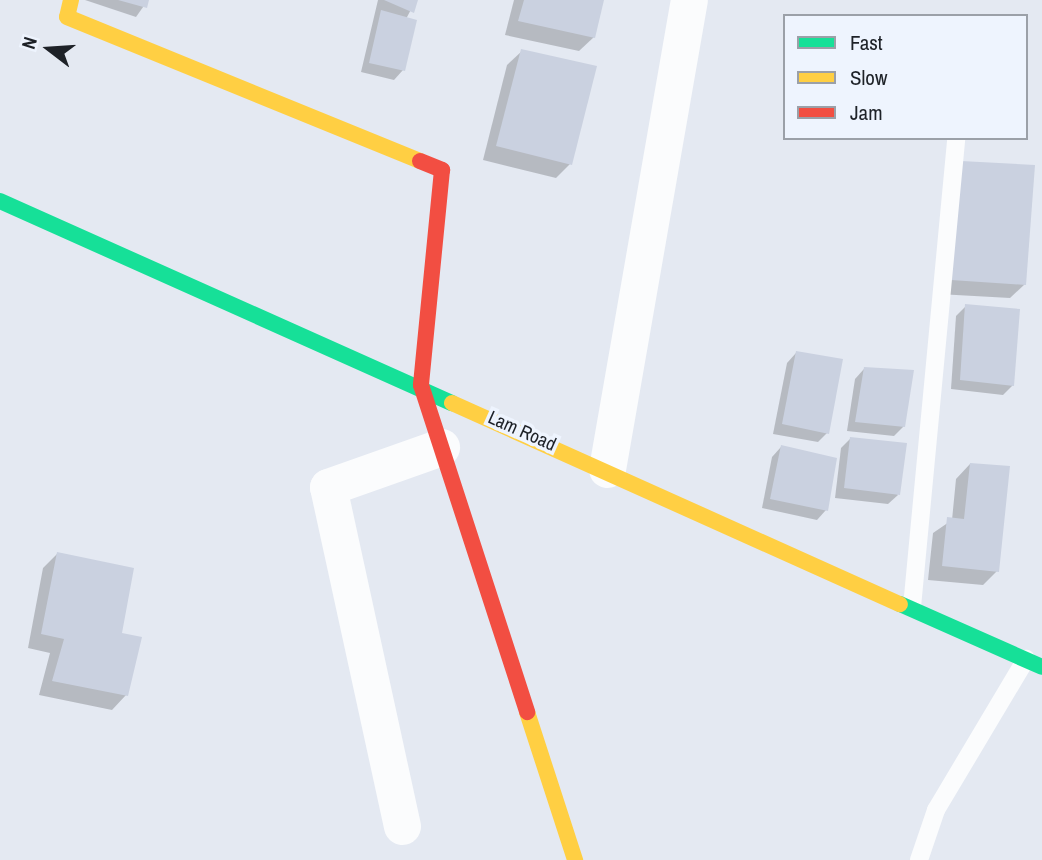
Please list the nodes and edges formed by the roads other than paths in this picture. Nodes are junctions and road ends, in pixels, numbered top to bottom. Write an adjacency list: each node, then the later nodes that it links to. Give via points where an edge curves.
1 (71, 0): 5 (street, via 68,17 442,170)
2 (689, 0): 7 (street)
3 (956, 140): 8 (lane)
4 (0, 201): 5 (street, Lam Road)
5 (421, 385): 6 (street); 7 (street, Lam Road)
6 (441, 447): 10 (street, via 328,487); 11 (street)
7 (607, 469): 8 (street, Lam Road)
8 (912, 607): 9 (street, Lam Road)
9 (1034, 663): 12 (lane, via 936,810)
10 (402, 826)
11 (575, 860)
12 (919, 860)

